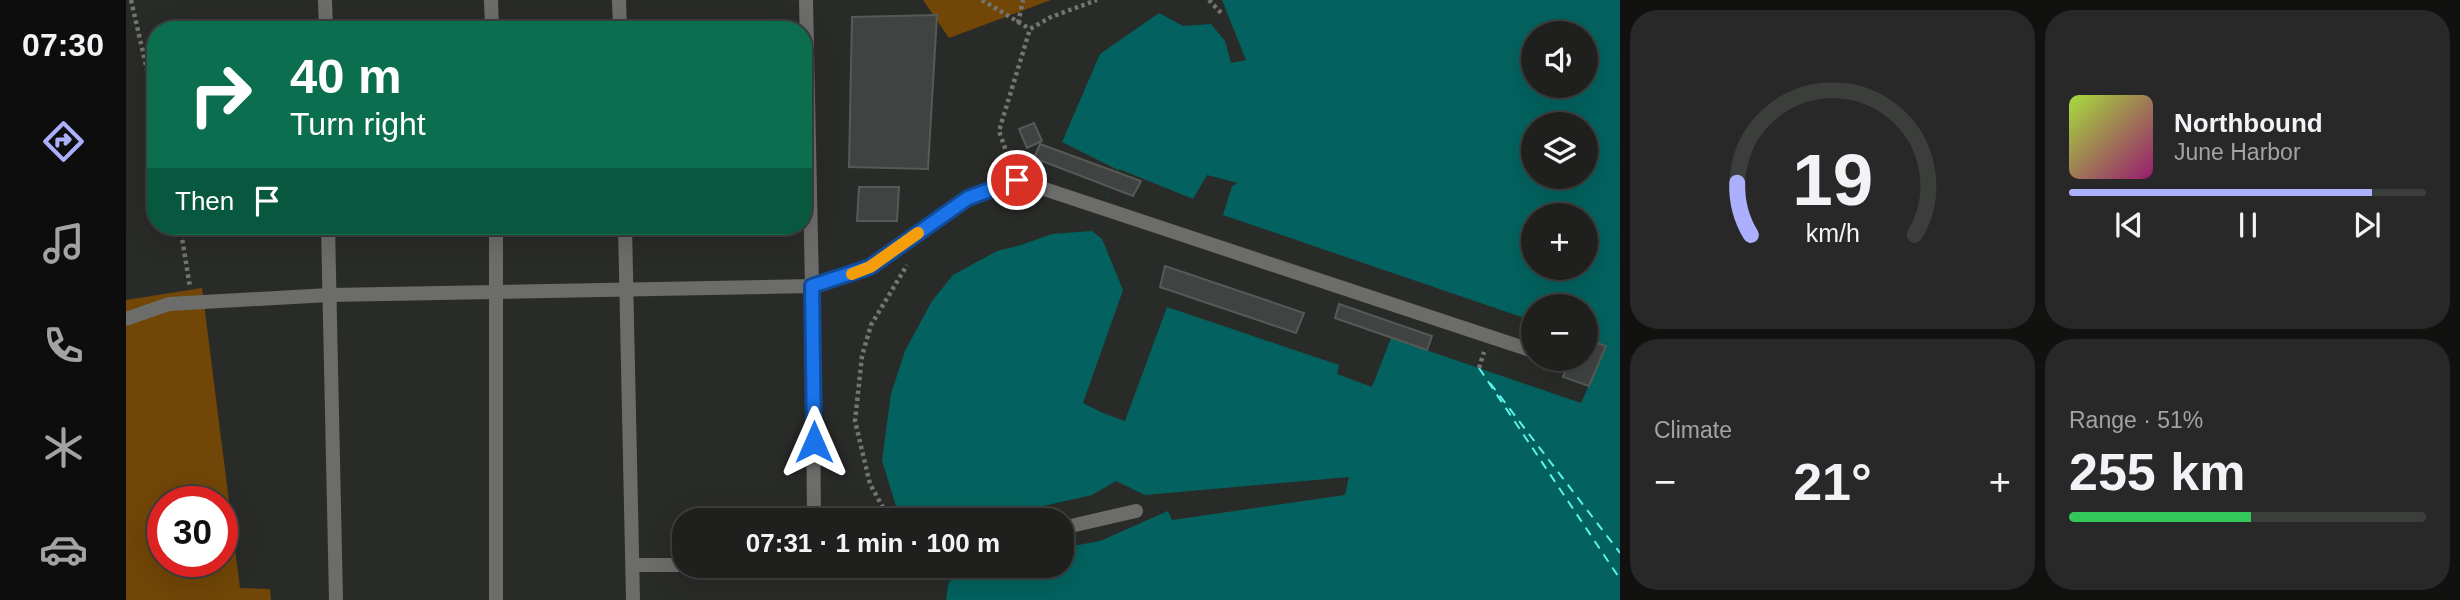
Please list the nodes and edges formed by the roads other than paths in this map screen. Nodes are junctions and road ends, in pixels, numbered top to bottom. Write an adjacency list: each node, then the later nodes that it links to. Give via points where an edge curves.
1 (325, 0): 5 (street)
2 (491, 0): 6 (street)
3 (620, 0): 7 (street)
4 (806, 0): 8 (street)
5 (326, 21)
6 (492, 21)
7 (620, 21)
8 (806, 21)
9 (328, 235): 16 (street)
10 (496, 235): 15 (street)
11 (625, 235): 14 (street)
12 (811, 235): 13 (street)
13 (812, 286): 14 (street); 18 (street, via 870,267 968,198 1017,180); 19 (street)
14 (627, 291): 15 (street); 22 (street)
15 (498, 293): 16 (street); 25 (street)
16 (329, 295): 17 (street, via 169,304); 24 (street)
17 (126, 319)
18 (1521, 347)
19 (814, 508)
20 (1136, 511): 21 (street)
21 (1074, 525)
22 (633, 565): 23 (street); 26 (street)
23 (672, 565)
24 (336, 600)
25 (496, 600)
26 (634, 600)

